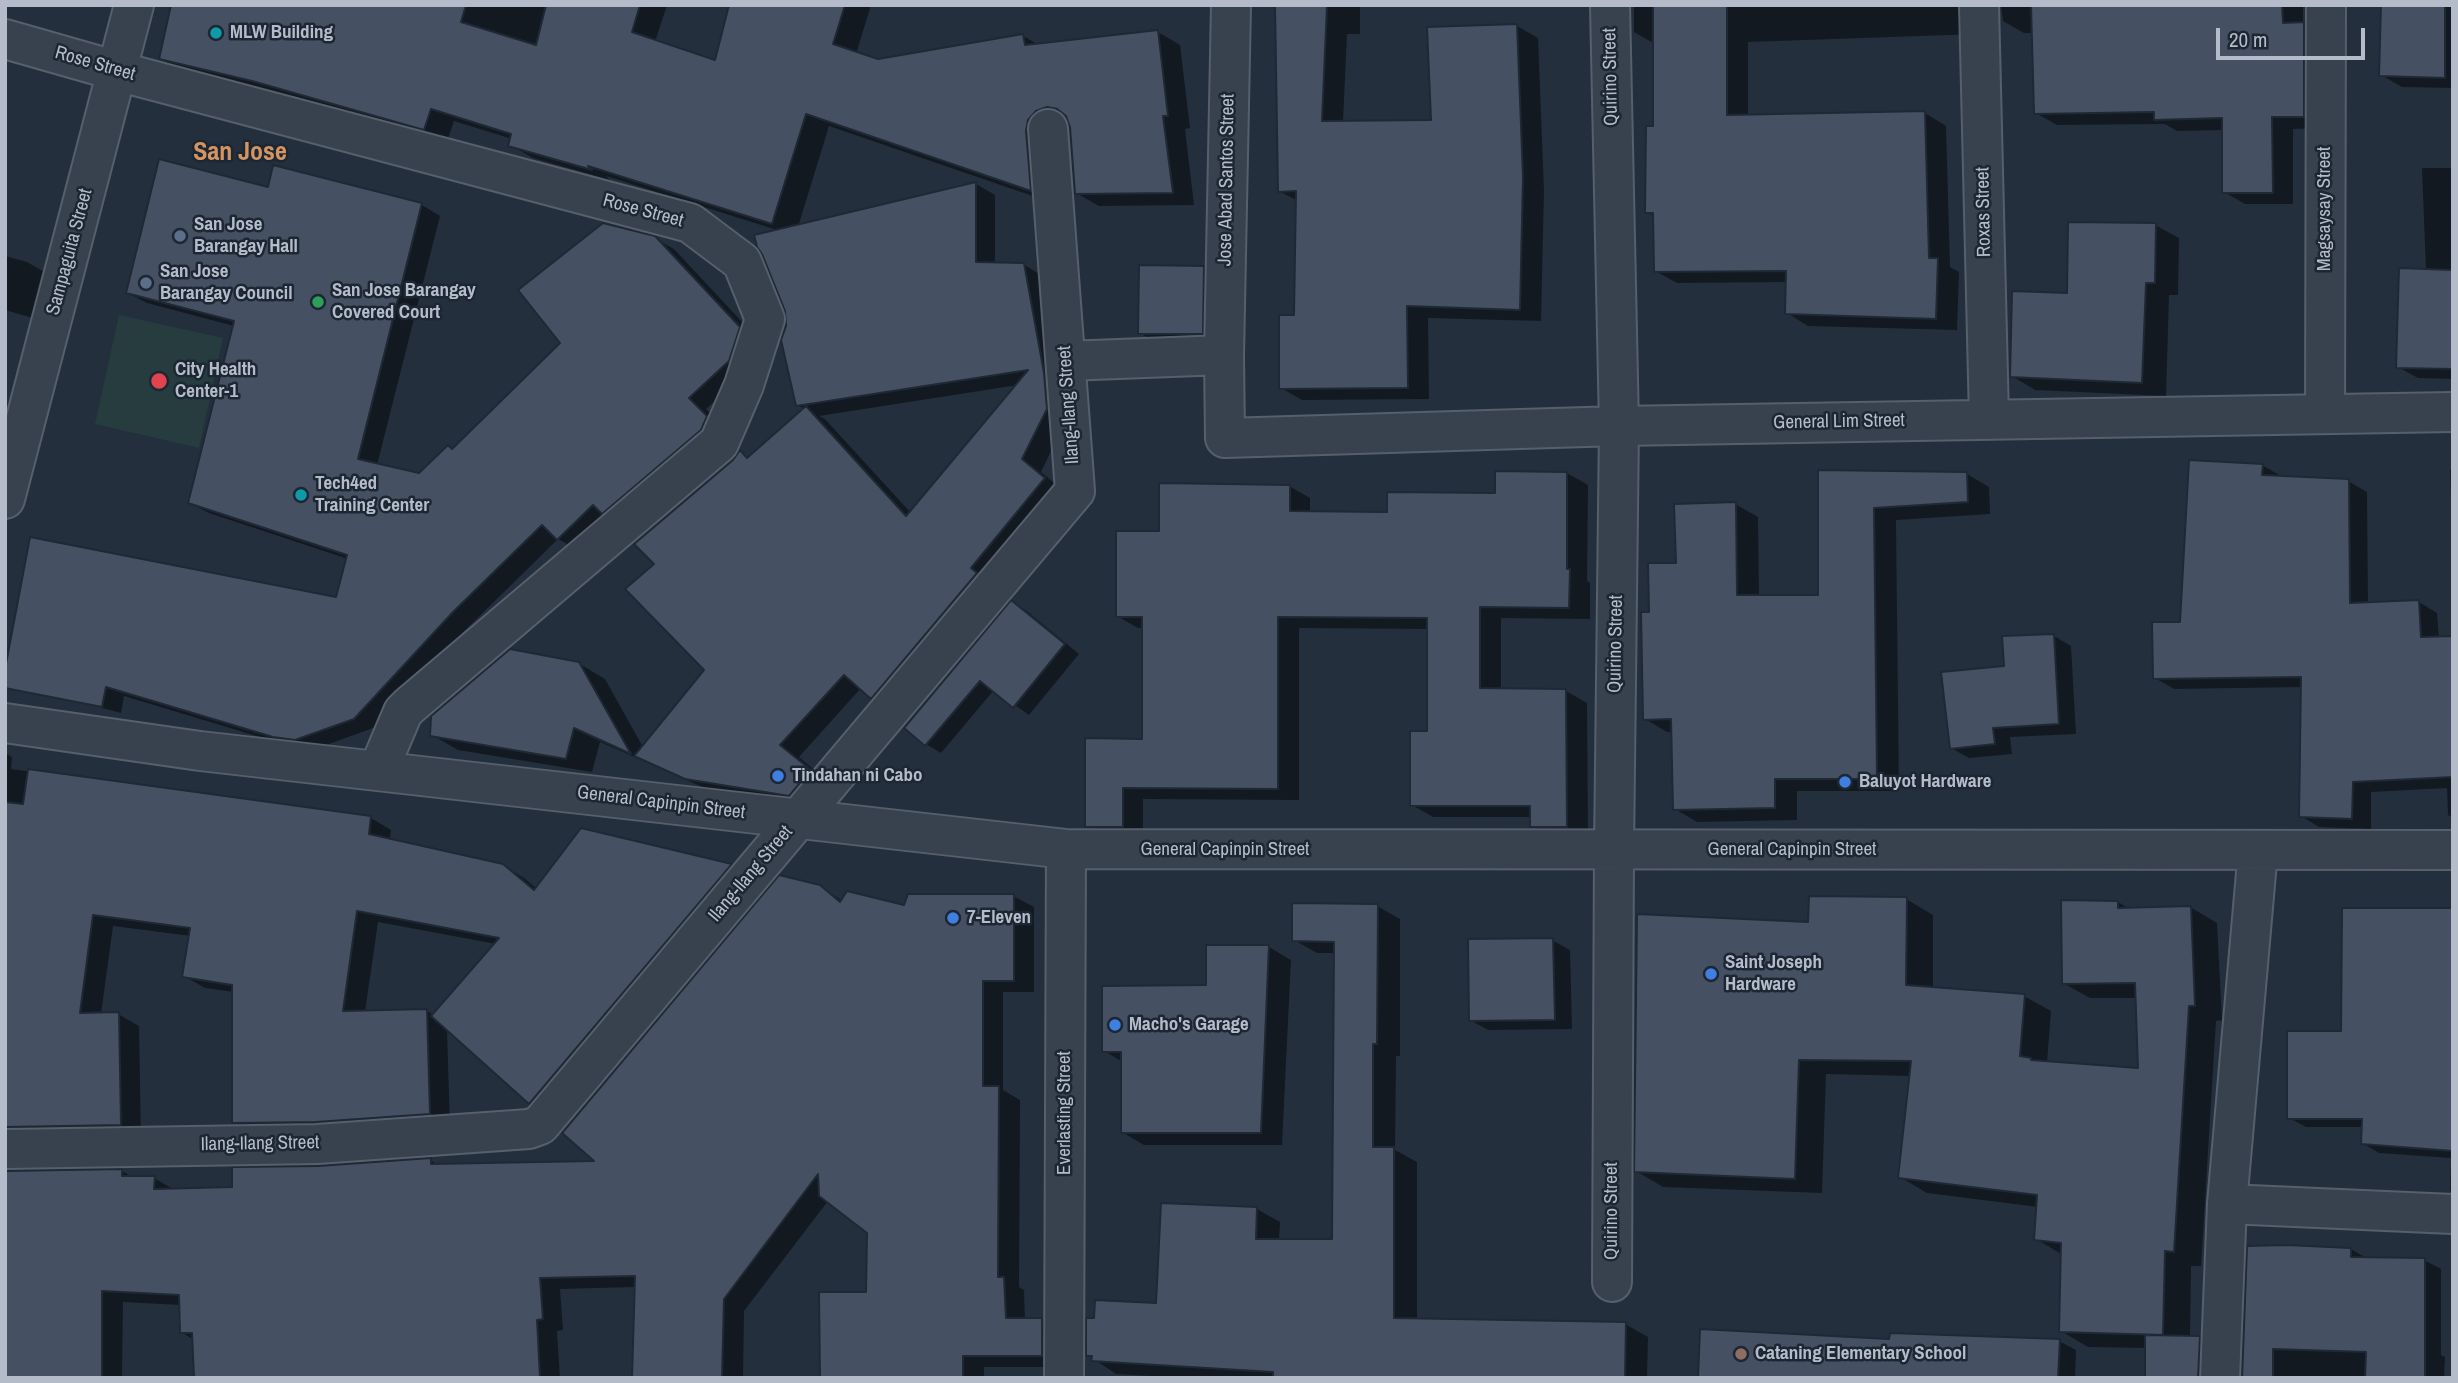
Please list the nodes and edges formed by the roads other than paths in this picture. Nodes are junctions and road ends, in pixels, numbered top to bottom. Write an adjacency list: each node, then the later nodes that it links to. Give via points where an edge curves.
1 (134, 5): 7 (street, Sampaguita Street)
2 (1231, 5): 9 (street, Jose Abad Santos Street)
3 (1609, 5): 14 (street, Quirino Street)
4 (1979, 5): 13 (street, Roxas Street)
5 (2326, 5): 12 (street, Magsaysay Street)
6 (5, 39): 7 (street, Rose Street)
7 (117, 71): 16 (street, Sampaguita Street); 18 (street, Rose Street, via 690,223 742,262 765,319 719,443 409,706)
8 (1048, 129): 10 (street, Ilang-Ilang Street)
9 (1224, 355): 10 (street); 15 (street, Jose Abad Santos Street)
10 (1066, 361): 19 (street, Ilang-Ilang Street, via 1075,491)
11 (2453, 412): 12 (street, General Lim Street)
12 (2325, 413): 13 (street, General Lim Street)
13 (1989, 419): 14 (street, General Lim Street)
14 (1619, 426): 15 (street, General Lim Street); 21 (street, Quirino Street)
15 (1225, 438)
16 (5, 499)
17 (5, 723): 18 (street, General Capinpin Street)
18 (378, 771): 19 (street, General Capinpin Street)
19 (798, 819): 20 (street, General Capinpin Street); 24 (street, Ilang-Ilang Street, via 540,1125 317,1144)
20 (1066, 849): 21 (street, General Capinpin Street); 28 (street, Everlasting Street)
21 (1614, 849): 22 (street, General Capinpin Street); 27 (street, Quirino Street)
22 (2258, 850): 23 (street, General Capinpin Street); 25 (street)
23 (2453, 850)
24 (5, 1149)
25 (2227, 1204): 26 (street); 29 (street)
26 (2453, 1214)
27 (1612, 1282)
28 (1064, 1378)
29 (2220, 1378)

